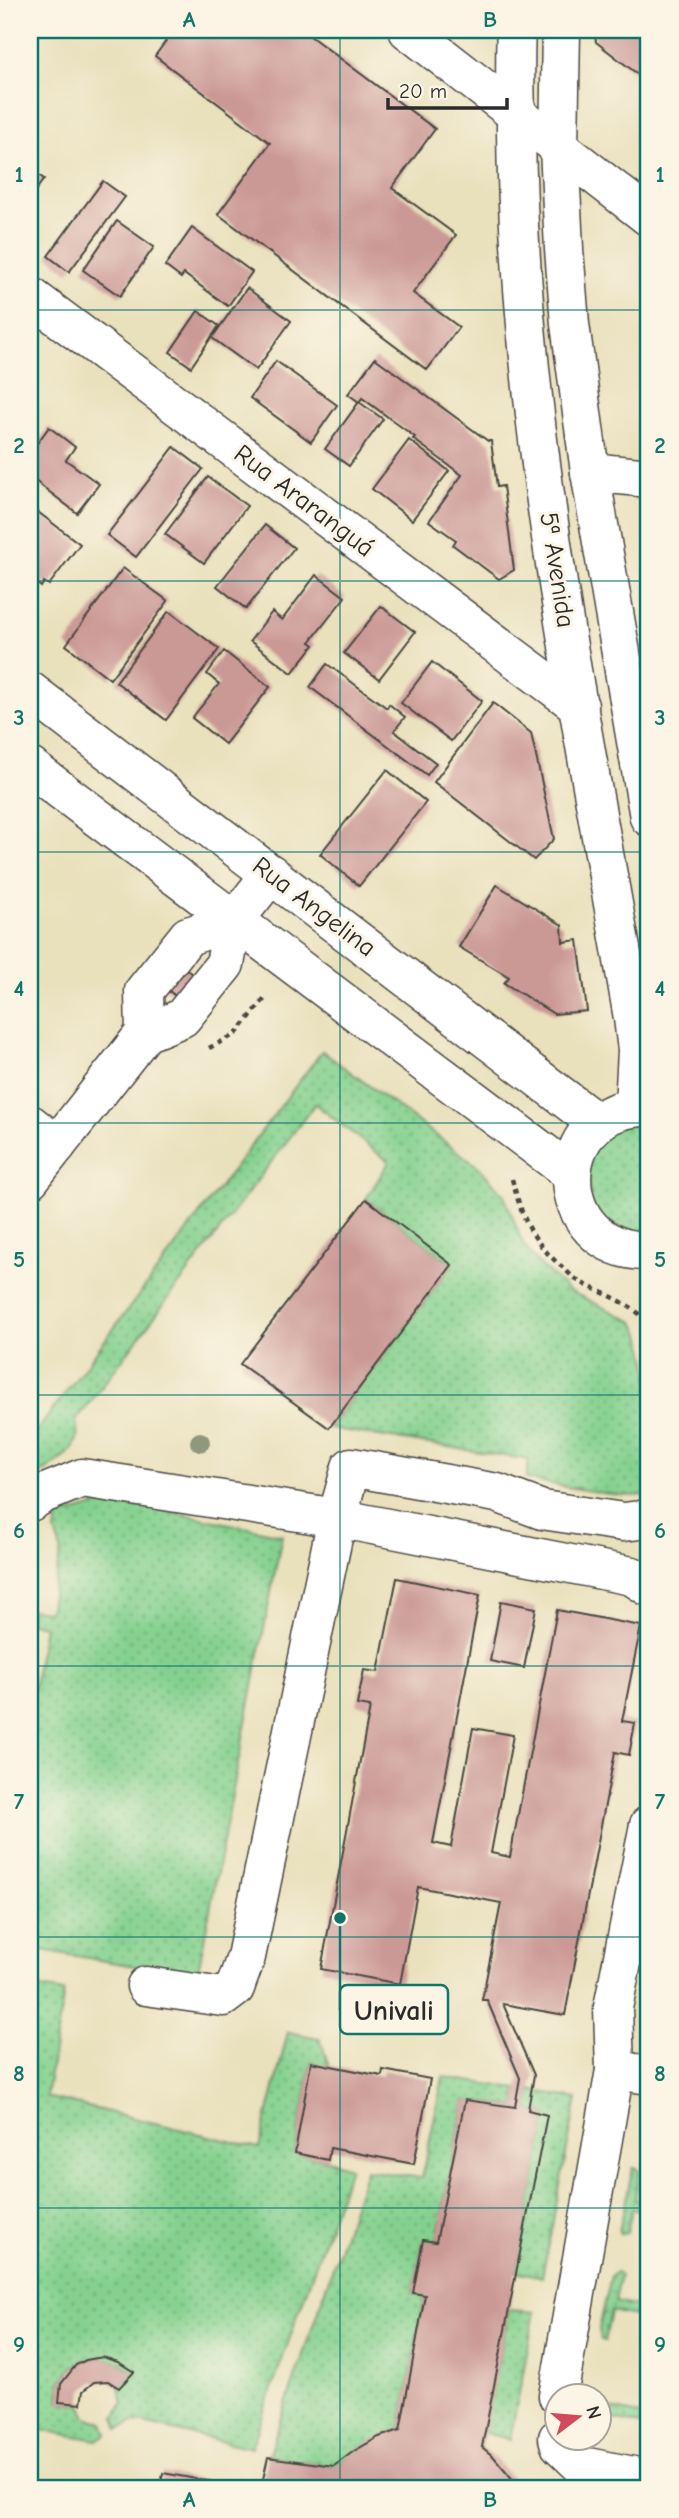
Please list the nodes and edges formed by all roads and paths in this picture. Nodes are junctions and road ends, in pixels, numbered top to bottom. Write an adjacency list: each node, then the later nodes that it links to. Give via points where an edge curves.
1 (408, 30): 4 (street)
2 (516, 30): 4 (street, 5ª Avenida)
3 (561, 30): 5 (street, 5ª Avenida)
4 (516, 113): 5 (street); 11 (street, 5ª Avenida, via 520,247 534,414)
5 (559, 147): 6 (street); 8 (street, 5ª Avenida, via 569,312)
6 (649, 217)
7 (30, 296): 11 (street, Rua Araranguá)
8 (590, 472): 9 (street); 12 (street, 5ª Avenida)
9 (649, 478)
10 (30, 691): 15 (street, Rua Angelina)
11 (579, 706): 21 (street, 5ª Avenida, via 633,1017)
12 (643, 754): 14 (street, 5ª Avenida)
13 (30, 767): 16 (street)
14 (649, 817)
15 (271, 874): 16 (street); 22 (street, Rua Angelina)
16 (233, 922): 23 (street, via 188,936 144,991 145,1033); 24 (street)
17 (256, 988): 18 (path)
18 (267, 996): 19 (path); 20 (path, via 236,1034)
19 (277, 1004)
20 (203, 1051)
21 (642, 1107): 22 (street, via 614,1112)
22 (597, 1123): 24 (street, via 575,1154)
23 (43, 1134): 26 (street)
24 (571, 1173): 27 (street, via 581,1216 595,1233)
25 (511, 1177): 28 (path, via 532,1235 548,1255 579,1282 612,1296)
26 (30, 1180)
27 (644, 1257)
28 (649, 1325)
29 (30, 1502): 30 (street, via 82,1478)
30 (337, 1518): 31 (street, via 351,1467 497,1493 542,1510); 32 (street, via 632,1576); 34 (street, via 246,1957 235,1987 222,1997)
31 (636, 1520)
32 (649, 1587)
33 (649, 1825): 35 (street, via 612,2008)
34 (146, 1986)
35 (632, 2073): 36 (street)
36 (561, 2382)
37 (567, 2452): 38 (street, via 582,2466)
38 (649, 2479)

